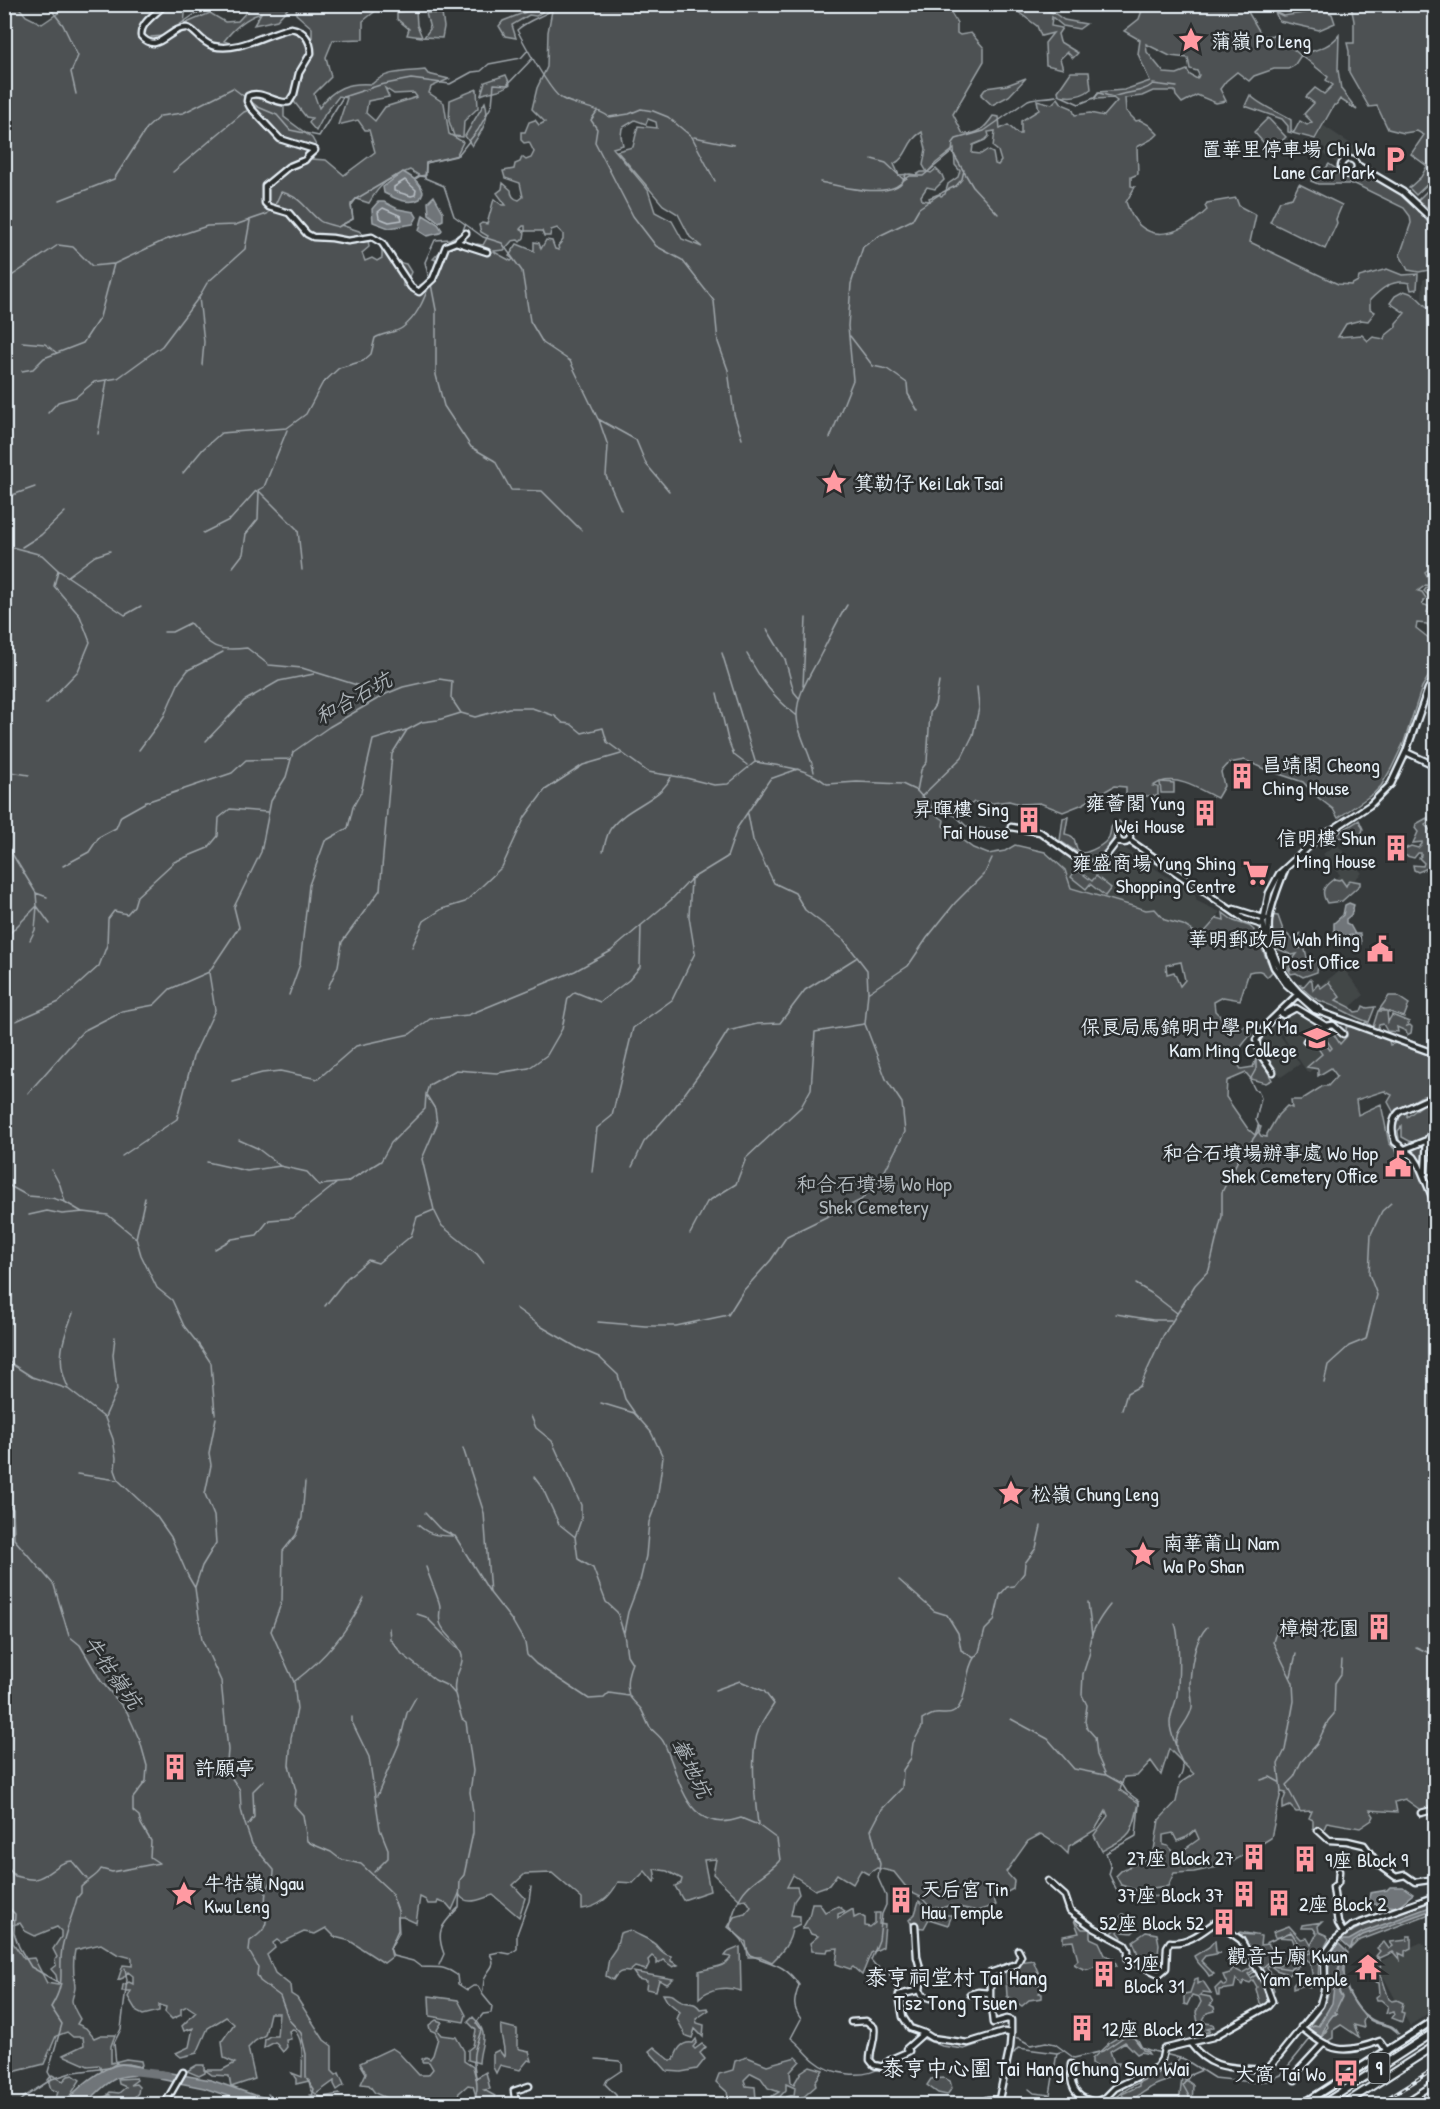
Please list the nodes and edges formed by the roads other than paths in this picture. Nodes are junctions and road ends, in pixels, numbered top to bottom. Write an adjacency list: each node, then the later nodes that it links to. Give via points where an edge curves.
1 (165, 4): 7 (street, via 140,31 146,41 158,42 187,28 205,43 226,47 291,28 299,30 309,41 310,56 299,73 290,102 255,94 247,97 250,107 277,137 315,150 265,186 265,203 269,207 289,213 313,237 348,241 372,237 382,243 411,287 419,292 432,281 446,246)
2 (1357, 165): 3 (street, via 1403,192)
3 (1424, 212): 4 (street); 5 (street)
4 (1436, 217)
5 (1436, 223)
6 (466, 234): 7 (street)
7 (456, 243): 8 (street)
8 (488, 252)
9 (1436, 676): 10 (street)
10 (1406, 752): 11 (street); 15 (street, via 1394,780 1382,795 1315,841 1285,870)
11 (1436, 766)
12 (1011, 826): 13 (street, via 1040,832 1089,865 1101,862)
13 (1118, 840): 14 (street); 14 (street, via 1119,833 1124,831 1130,835)
14 (1129, 840): 15 (street, via 1244,919)
15 (1265, 921): 16 (street, via 1278,964); 16 (street, via 1267,947 1274,967)
16 (1298, 994): 17 (street); 21 (street, via 1342,1021)
17 (1280, 1011): 18 (street, via 1283,1015 1296,1008); 22 (street, via 1256,1040 1260,1054)
18 (1326, 1026): 19 (street, via 1333,1025); 20 (street)
19 (1342, 1034)
20 (1306, 1041)
21 (1436, 1054)
22 (1273, 1072)
23 (1435, 1096): 26 (street, via 1395,1116 1394,1139)
24 (1436, 1126): 25 (street)
25 (1427, 1140): 26 (street); 27 (street)
26 (1404, 1146): 27 (street)
27 (1425, 1176): 28 (street)
28 (1436, 1206)
29 (1436, 1809): 30 (street)
30 (1421, 1813)
31 (1318, 1830): 33 (street, via 1329,1840 1364,1845 1378,1864 1396,1876 1405,1875 1415,1882)
32 (1339, 1871): 37 (street, via 1338,1883 1333,1887)
33 (1436, 1880)
34 (1048, 1881): 49 (street, via 1065,1896 1070,1911 1125,1945 1128,1960 1159,1974 1166,1968 1170,1942 1202,1934 1216,1922 1237,1936 1272,2001 1213,2037)
35 (1436, 1896): 37 (street)
36 (915, 1925): 39 (street, via 922,1975)
37 (1342, 1932): 45 (street, via 1324,1956 1325,1987 1320,2005)
38 (1018, 1950): 40 (street, via 1021,1956 1017,1964 990,1973)
39 (920, 1990): 42 (street); 47 (street, via 899,1995 903,2017 910,2028)
40 (990, 1993): 41 (street); 48 (street, via 993,2023 1011,2020)
41 (970, 1994)
42 (930, 1998)
43 (1436, 2019): 53 (main road)
44 (851, 2022): 56 (street, via 866,2021 874,2027)
45 (1303, 2029): 49 (street, via 1264,2070 1213,2064); 50 (street)
46 (1436, 2031): 67 (highway, 9)
47 (924, 2033): 48 (street, via 948,2042 968,2043 1004,2032); 52 (street)
48 (1010, 2034): 64 (street, via 999,2099)
49 (1191, 2044): 65 (street, via 1178,2045 1163,2053 1157,2067 1115,2088)
50 (1321, 2044): 53 (street, via 1350,2051 1380,2041); 59 (street, via 1294,2074)
51 (1436, 2045): 68 (highway, 9)
52 (908, 2048): 54 (street); 56 (street, via 881,2067)
53 (1387, 2051): 66 (main road)
54 (899, 2053)
55 (862, 2061): 56 (street)
56 (872, 2062)
57 (1071, 2064): 65 (street, via 1070,2079 1076,2091)
58 (183, 2072): 62 (street)
59 (1295, 2080)
60 (1436, 2083): 69 (street)
61 (529, 2086): 63 (street, via 514,2091)
62 (166, 2104)
63 (516, 2104)
64 (979, 2104)
65 (1096, 2104)
66 (1304, 2104)
67 (1323, 2104)
68 (1344, 2104)
69 (1402, 2104)

